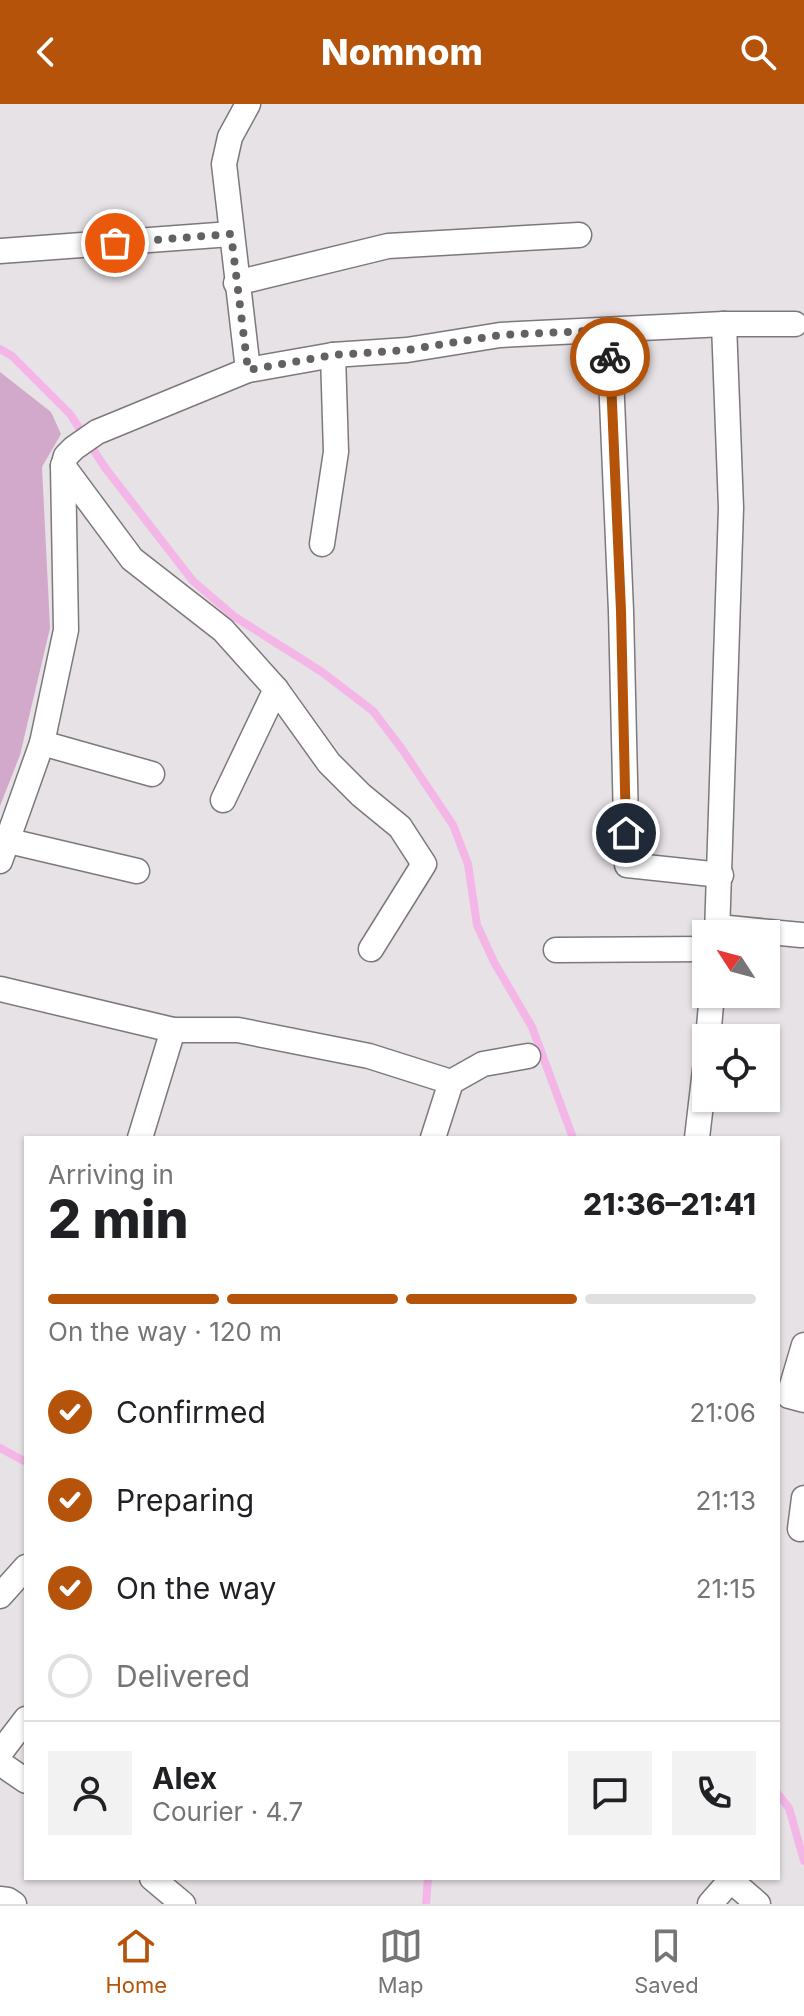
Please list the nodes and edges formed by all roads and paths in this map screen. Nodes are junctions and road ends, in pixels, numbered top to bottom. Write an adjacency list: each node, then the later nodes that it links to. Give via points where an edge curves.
1 (248, 104): 2 (street, via 230,137 224,164)
2 (231, 234): 4 (street); 5 (street)
3 (579, 235): 5 (street, via 388,246)
4 (0, 251)
5 (236, 283): 10 (street)
6 (724, 324): 7 (street); 8 (street); 19 (street, via 731,508)
7 (795, 324)
8 (609, 330): 9 (street, via 500,335); 19 (street, via 627,865)
9 (333, 355): 10 (street); 12 (street, via 336,452)
10 (248, 370): 11 (street, via 97,432)
11 (69, 457): 13 (street, via 132,559 223,630); 14 (street, via 66,630)
12 (322, 544)
13 (276, 689): 16 (street); 23 (street, via 329,763 400,827 424,864)
14 (42, 743): 15 (street); 17 (street)
15 (152, 774)
16 (223, 800)
17 (4, 851): 18 (street)
18 (137, 871)
19 (721, 875): 20 (street)
20 (718, 920)
21 (780, 934): 22 (street)
22 (801, 935)
23 (371, 949)
24 (692, 949): 25 (street)
25 (556, 950)
26 (0, 989): 27 (street)
27 (173, 1030): 29 (street, via 238,1030 369,1056); 31 (street)
28 (528, 1056): 29 (street, via 483,1064)
29 (451, 1082): 32 (street)
30 (700, 1112): 33 (street)
31 (141, 1136)
32 (434, 1136)
33 (697, 1136)
34 (804, 1345): 35 (street, via 789,1396)
35 (804, 1400)
36 (804, 1498): 37 (street)
37 (794, 1529)
38 (24, 1569): 39 (street)
39 (0, 1596)
40 (24, 1722): 41 (street)
41 (0, 1753)
42 (0, 1763): 43 (street)
43 (24, 1780)
44 (156, 1880): 49 (street)
45 (729, 1880): 50 (street)
46 (731, 1880): 51 (street)
47 (0, 1899): 48 (street)
48 (14, 1904)
49 (183, 1904)
50 (710, 1904)
51 (758, 1904)

